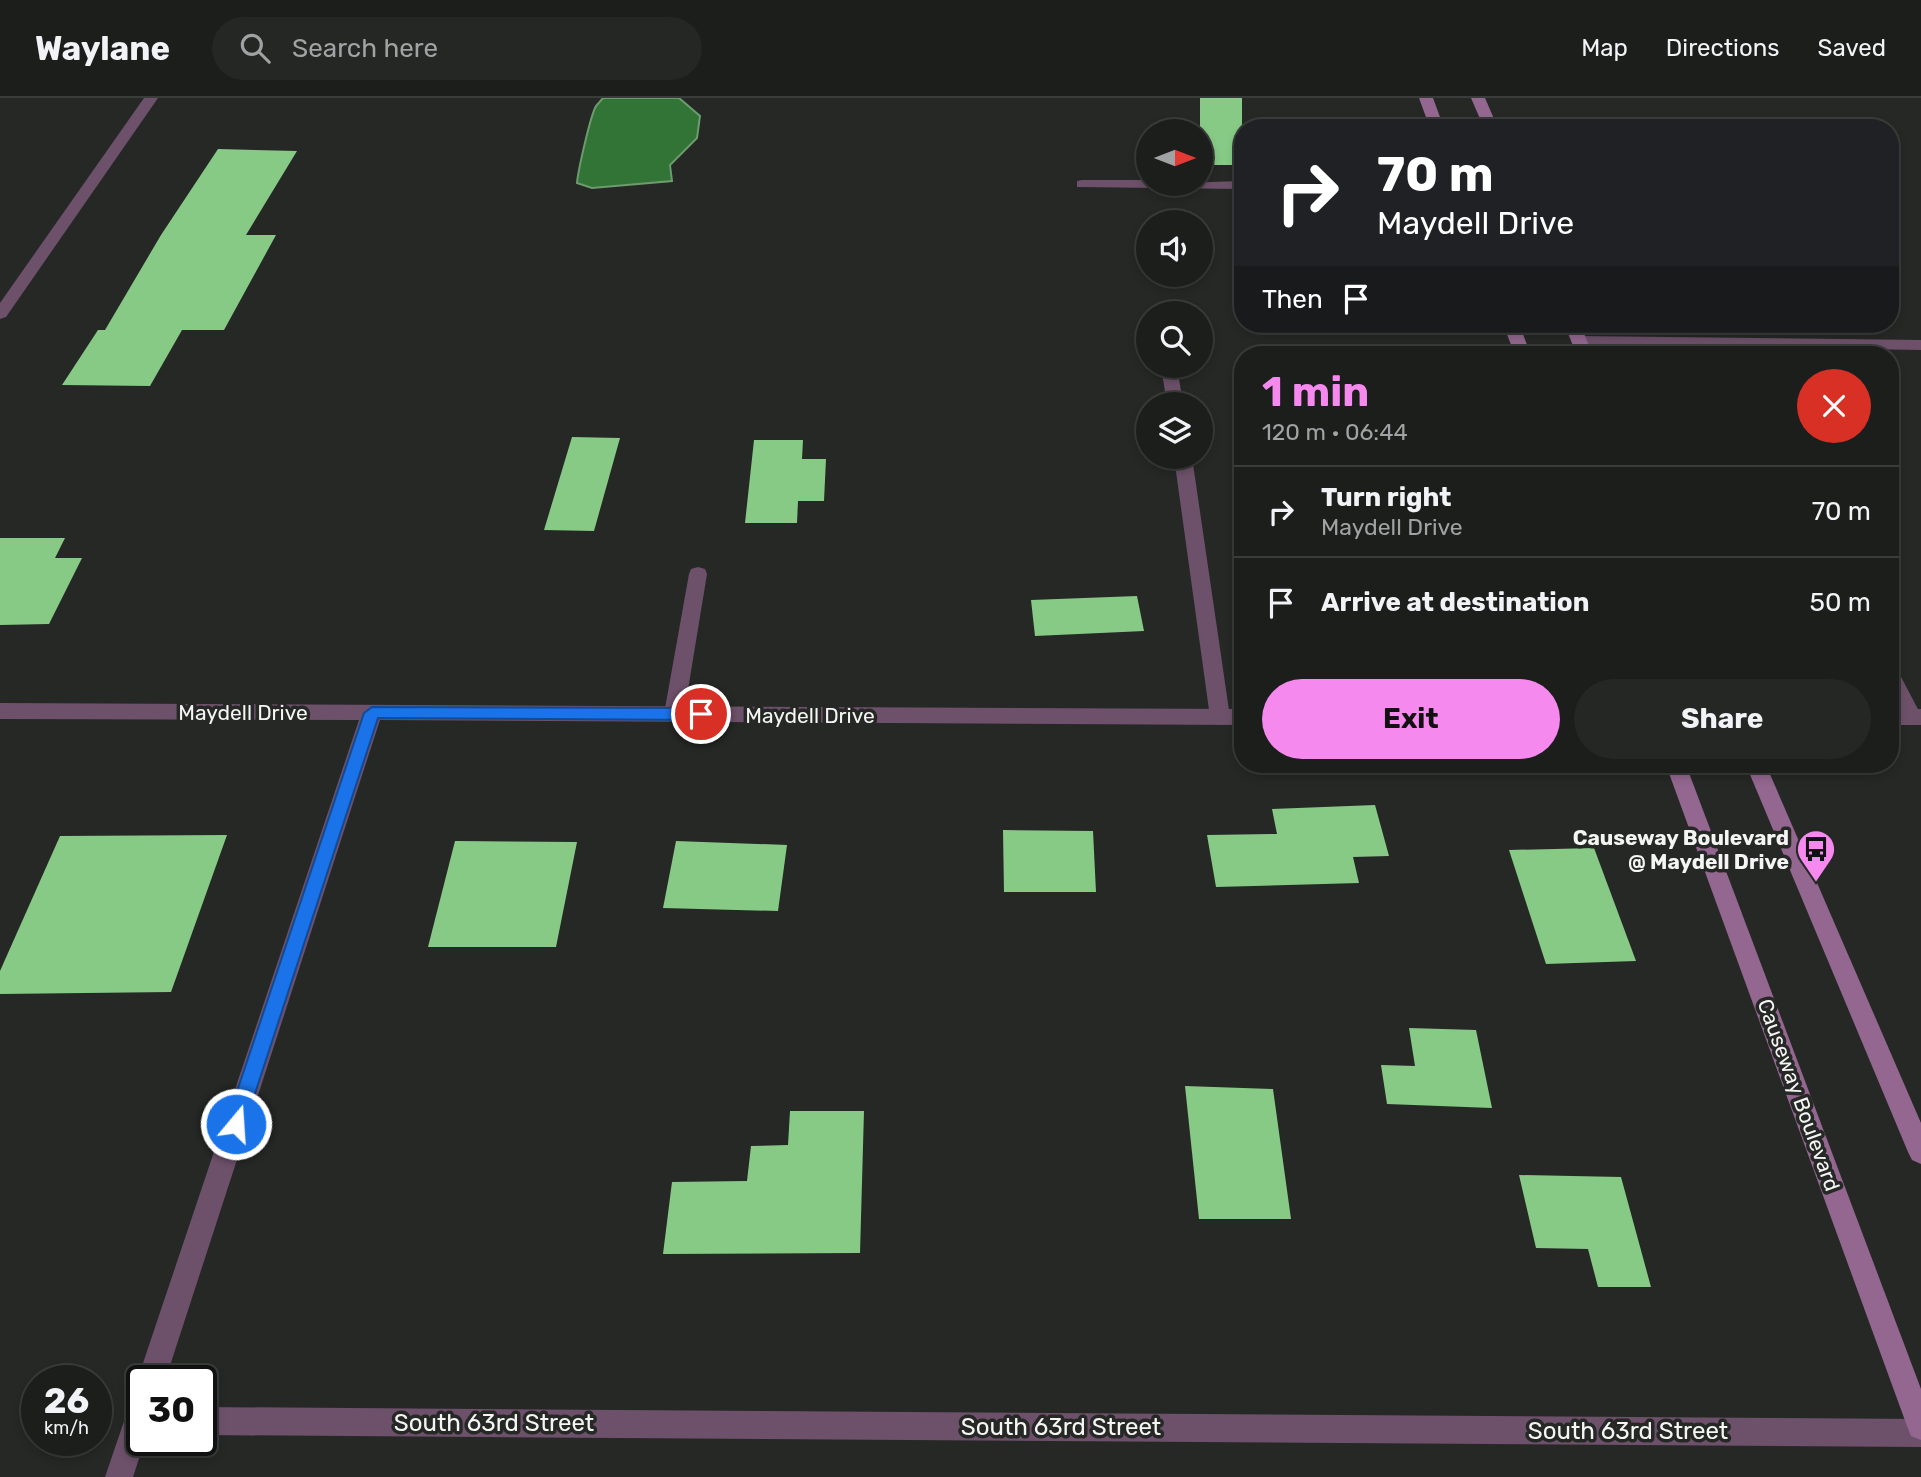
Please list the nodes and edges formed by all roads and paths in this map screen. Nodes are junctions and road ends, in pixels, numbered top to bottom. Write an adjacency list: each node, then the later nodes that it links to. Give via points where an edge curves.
1 (151, 98): 8 (street)
2 (1426, 98): 4 (main road)
3 (1478, 98): 5 (main road)
4 (1434, 119)
5 (1487, 119)
6 (1082, 184): 7 (street)
7 (1234, 185)
8 (0, 314)
9 (1921, 345): 10 (street)
10 (1808, 346)
11 (1184, 469): 17 (street)
12 (698, 574): 16 (street)
13 (1899, 690): 19 (street)
14 (0, 712): 15 (street, Maydell Drive)
15 (372, 713): 16 (street, Maydell Drive); 23 (street)
16 (674, 714): 17 (street, Maydell Drive)
17 (1220, 717): 18 (street, Maydell Drive)
18 (1234, 717)
19 (1916, 717)
20 (1679, 773): 25 (main road, Causeway Boulevard)
21 (1759, 773): 22 (main road)
22 (1921, 1152)
23 (156, 1365)
24 (217, 1421): 26 (street, South 63rd Street)
25 (1921, 1426)
26 (1921, 1433)
27 (126, 1456): 28 (street)
28 (119, 1477)

